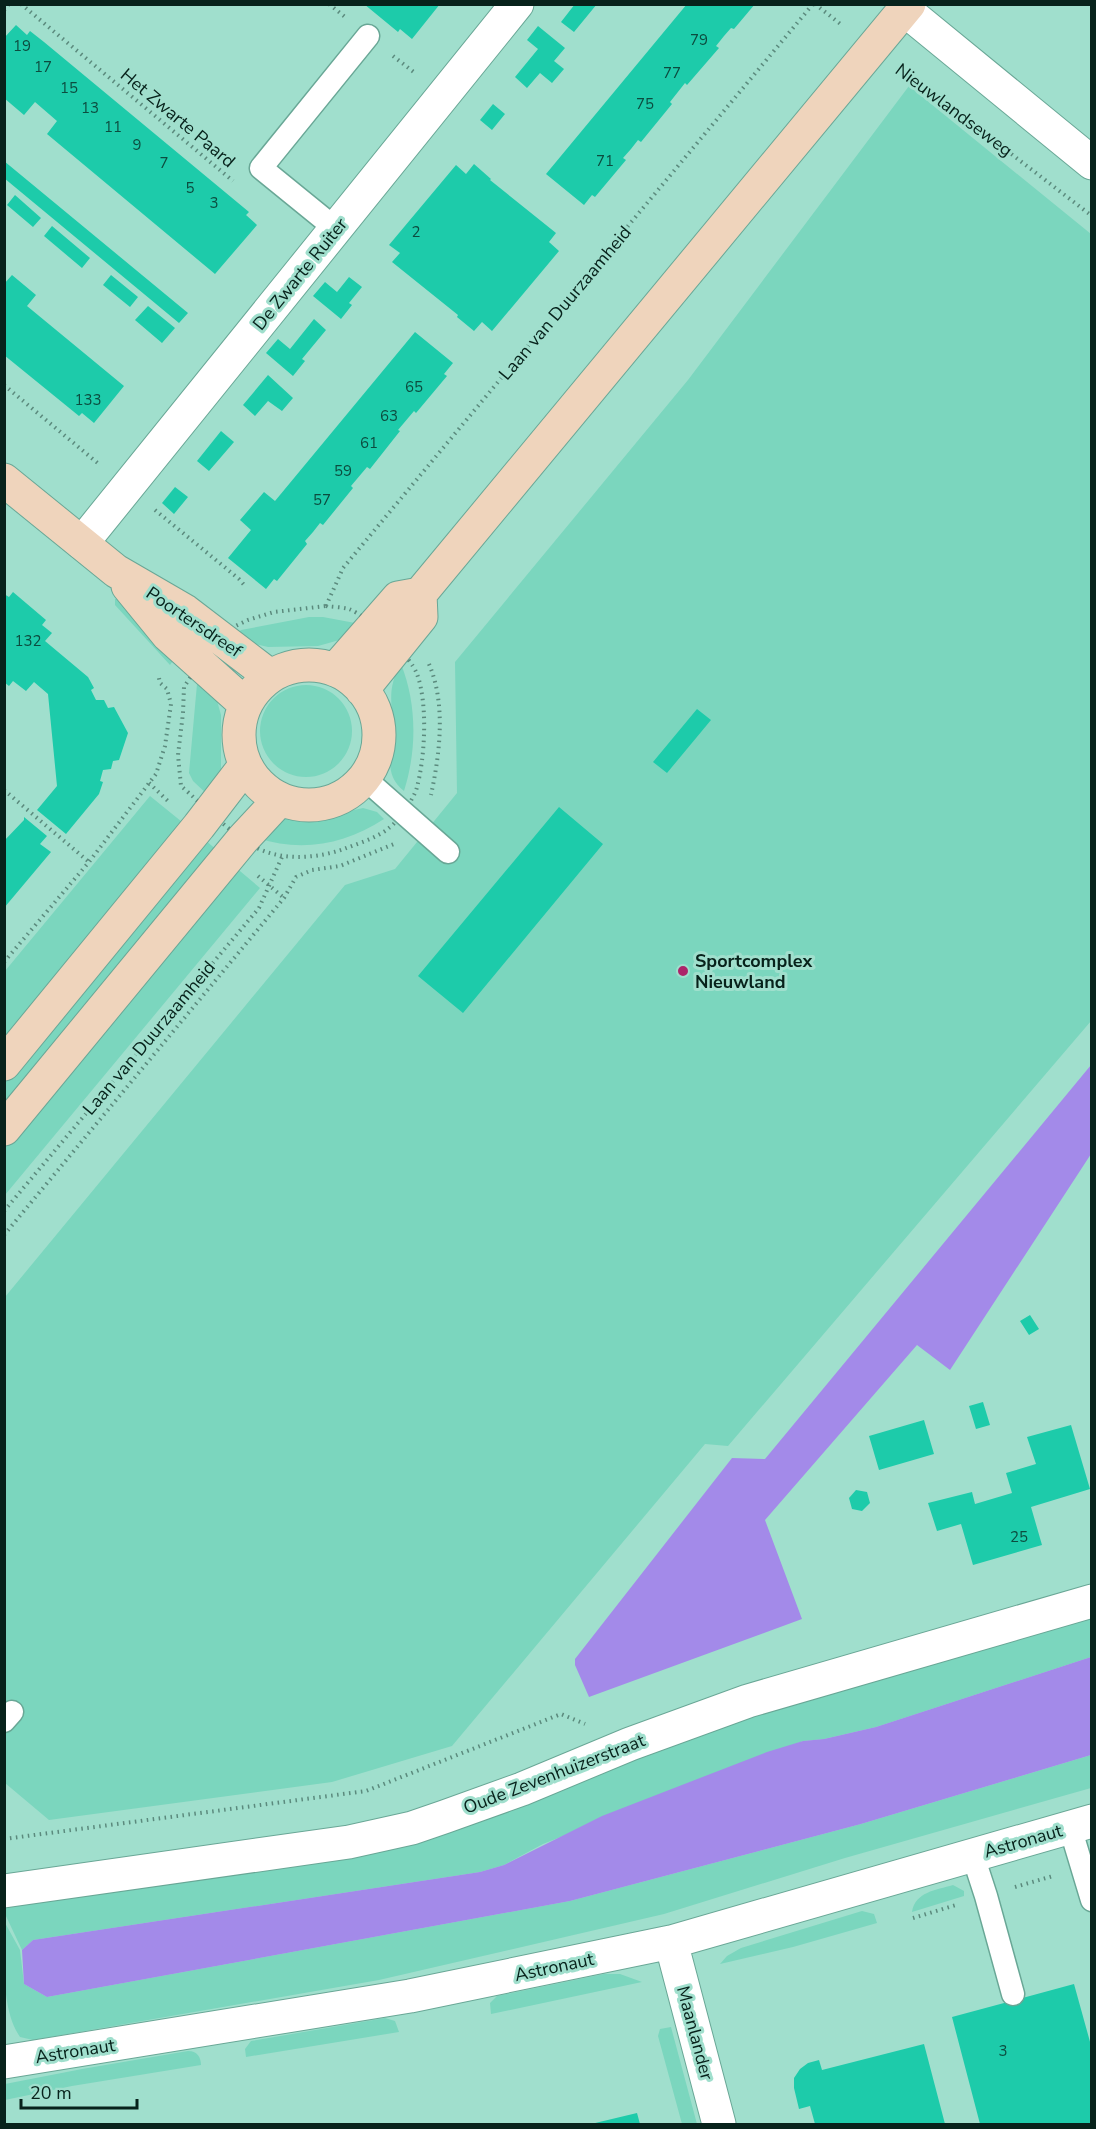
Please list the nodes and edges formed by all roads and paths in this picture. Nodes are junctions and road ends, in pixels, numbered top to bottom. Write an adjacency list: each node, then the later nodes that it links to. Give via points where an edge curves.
1 (9, 4): 6 (path)
2 (21, 4): 10 (path, Het Zwarte Paard)
3 (517, 4): 12 (street, De Zwarte Ruiter)
4 (814, 4): 8 (path, Nieuwlandseweg); 17 (path, Laan van Duurzaamheid, via 343,568)
5 (907, 7): 8 (street); 9 (street)
6 (4, 10)
7 (368, 36): 12 (lane, via 261,168)
8 (872, 49): 11 (path, Nieuwlandseweg); 16 (street)
9 (1092, 163)
10 (237, 184)
11 (1092, 216)
12 (336, 230): 14 (street, De Zwarte Ruiter)
13 (4, 480): 14 (street, Poortersdreef)
14 (82, 543): 15 (street, Poortersdreef)
15 (116, 571): 19 (street, Poortersdreef, via 185,611); 21 (street, Poortersdreef, via 168,635)
16 (420, 594): 18 (street, via 398,598); 20 (street, via 421,617)
17 (326, 606): 18 (path, via 348,609); 19 (path, via 274,612 248,620 227,630)
18 (373, 626): 20 (path); 22 (street)
19 (221, 639): 21 (path); 24 (street, Poortersdreef)
20 (412, 653): 25 (street); 32 (path, via 425,735); 32 (path, via 433,673 441,747 425,814)
21 (200, 664): 26 (street, Poortersdreef); 31 (path, via 184,687 178,772 181,786)
22 (335, 670): 24 (street, via 302,665); 25 (street)
23 (163, 674): 36 (path, via 160,684 168,689 171,704 162,761)
24 (270, 676): 26 (street)
25 (362, 690): 28 (street, via 378,724 379,743)
26 (245, 704): 27 (street, via 238,735)
27 (245, 766): 30 (street, via 260,786); 31 (street)
28 (364, 778): 30 (street, via 347,794 326,804 303,805); 32 (lane)
29 (4, 790): 36 (path)
30 (280, 799): 33 (street)
31 (210, 811): 33 (path); 41 (street)
32 (410, 819): 34 (lane); 35 (path, via 327,854); 39 (path, via 391,846 340,866 296,877)
33 (243, 838): 35 (path, via 259,849); 42 (street)
34 (448, 852)
35 (282, 856): 38 (path, Laan van Duurzaamheid)
36 (89, 862): 40 (path)
37 (256, 874): 38 (path)
38 (271, 885): 39 (path); 43 (path, Laan van Duurzaamheid, via 259,908)
39 (284, 898): 44 (path)
40 (4, 962)
41 (4, 1064)
42 (4, 1129)
43 (4, 1211)
44 (4, 1235)
45 (1092, 1601): 46 (street, Oude Zevenhuizerstraat, via 748,1701)
46 (630, 1744): 48 (path, via 561,1714 366,1791); 50 (street, Oude Zevenhuizerstraat, via 522,1789 382,1836)
47 (1081, 1824): 49 (street, Astronaut); 51 (lane)
48 (4, 1839)
49 (973, 1856): 52 (street, Astronaut); 53 (lane)
50 (4, 1891)
51 (1092, 1899)
52 (671, 1942): 54 (street, Astronaut, via 410,1996); 55 (street, Maanlander)
53 (1013, 1994)
54 (4, 2062)
55 (719, 2124)

